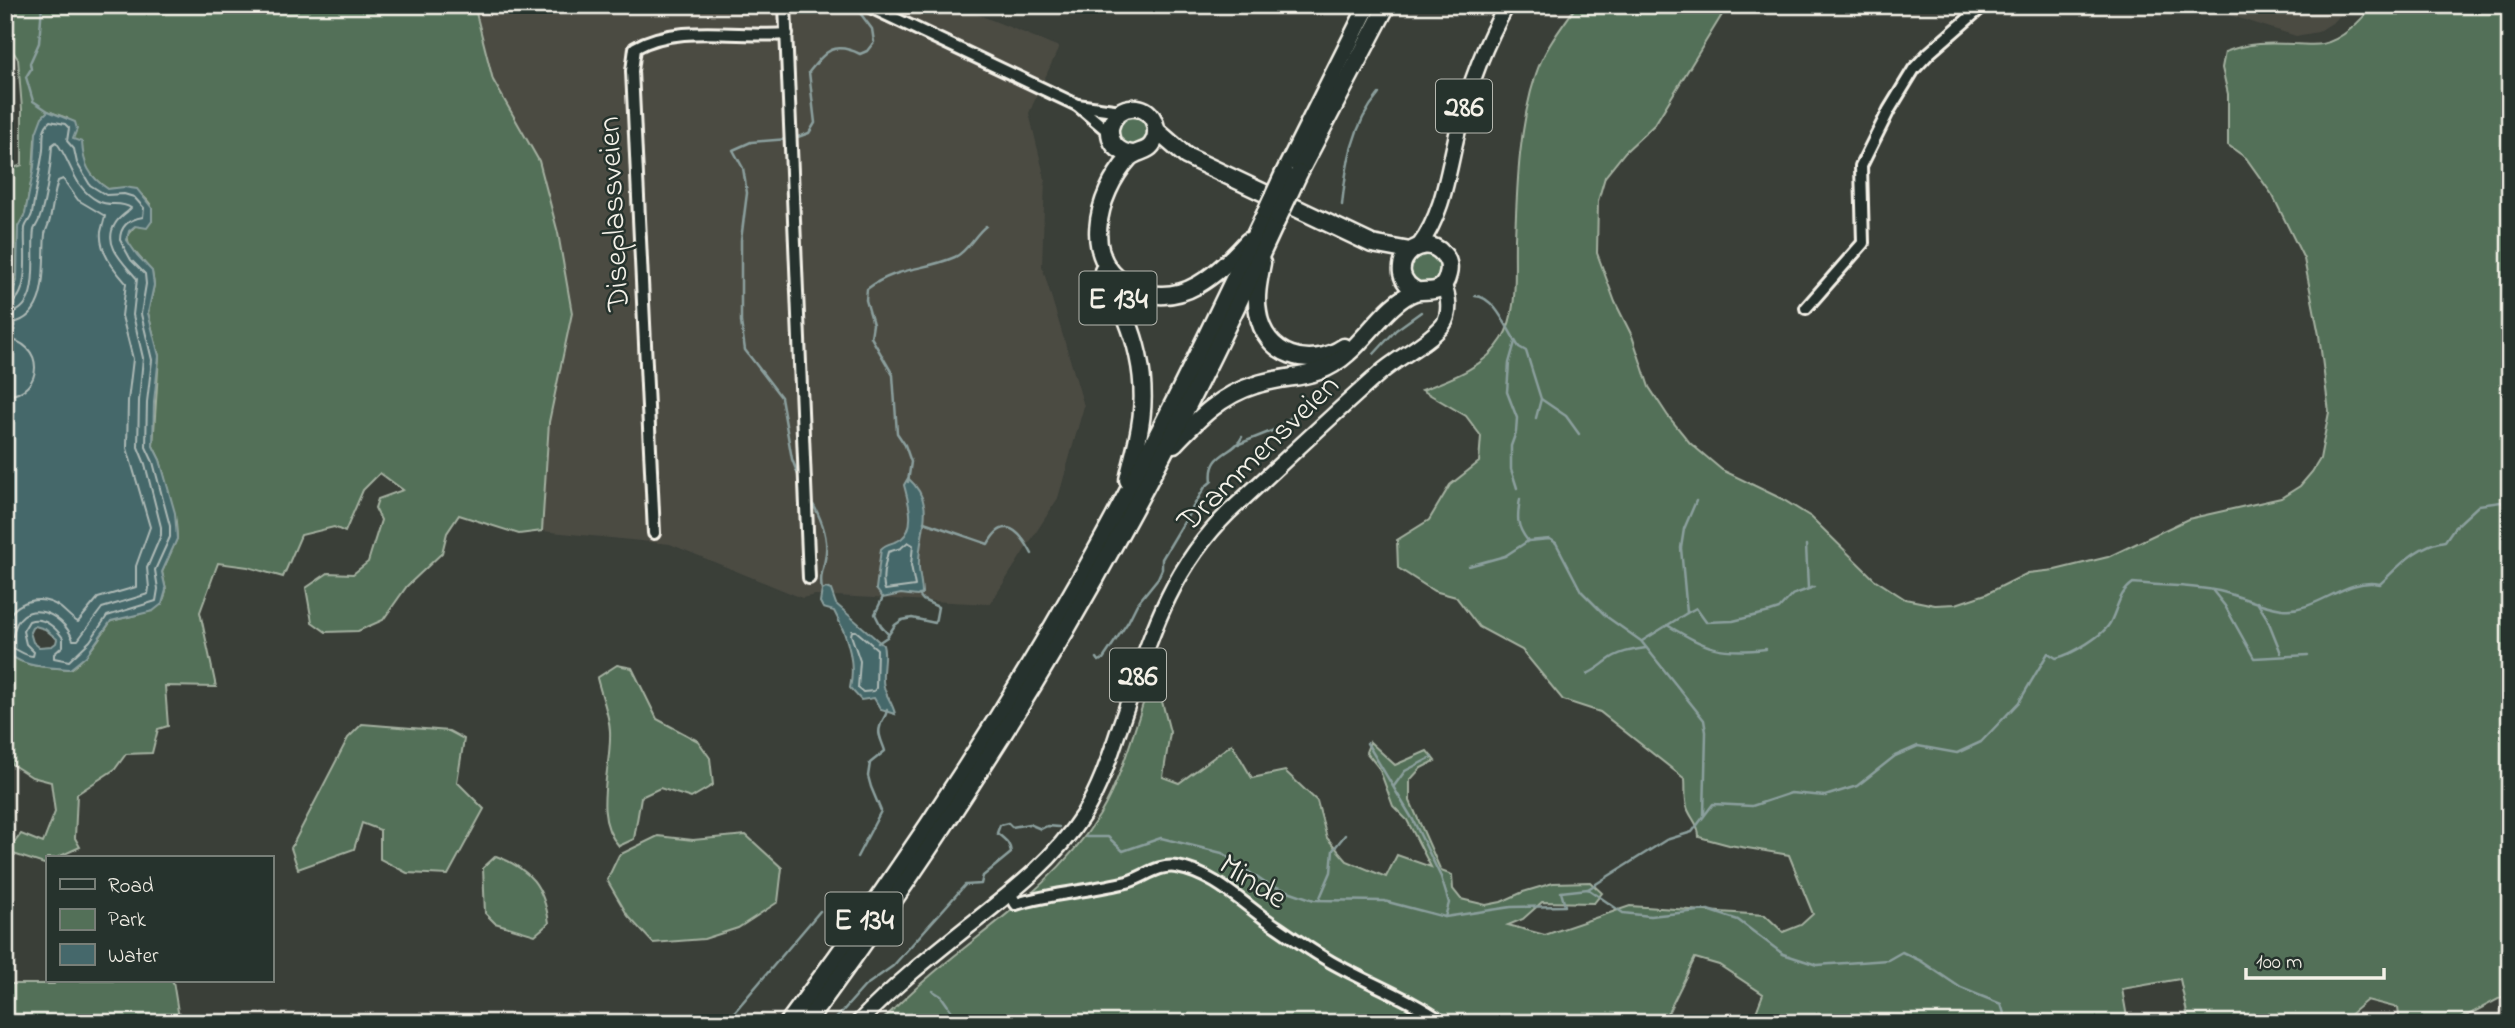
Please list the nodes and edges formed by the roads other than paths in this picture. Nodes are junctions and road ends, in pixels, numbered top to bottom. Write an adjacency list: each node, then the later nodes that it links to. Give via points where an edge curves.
1 (785, 5): 7 (street)
2 (866, 5): 8 (street)
3 (1368, 5): 14 (highway, E 134)
4 (1387, 5): 14 (highway, E 134)
5 (1507, 5): 15 (main road, 286, via 1471,84)
6 (1984, 5): 24 (street, via 1914,69 1889,110 1861,166 1863,243)
7 (787, 34): 27 (street, Diseplassveien, via 677,36 649,40 635,48); 28 (street)
8 (1077, 105): 9 (street); 11 (street)
9 (1121, 111): 10 (highway, via 1145,111); 11 (highway, E 134, via 1112,121)
10 (1156, 130): 12 (highway, E 134, via 1154,141); 13 (highway)
11 (1112, 139): 12 (highway, via 1123,152); 26 (highway, E 134, via 1110,167 1092,215 1091,234 1097,258 1128,318 1141,368 1142,414)
12 (1139, 152): 13 (highway); 17 (highway, E 134, via 1117,174 1104,199 1097,228 1107,264 1130,287 1154,295 1188,291 1215,274)
13 (1186, 156): 18 (highway)
14 (1293, 171): 16 (highway, E 134, bridge)
15 (1438, 214): 19 (main road, 286); 21 (main road, 286)
16 (1272, 215): 17 (highway, E 134); 20 (highway, E 134)
17 (1258, 230): 26 (highway, E 134)
18 (1373, 244): 19 (highway); 22 (highway)
19 (1415, 249): 21 (highway, via 1428,246); 22 (highway, E 134, via 1404,259)
20 (1263, 250): 22 (highway, E 134, via 1257,303 1262,328 1280,350 1303,359 1329,356 1349,343 1387,304); 25 (highway, E 134)
21 (1440, 251): 23 (highway, via 1446,258 1448,276)
22 (1402, 272): 23 (highway, via 1408,285)
23 (1431, 289): 25 (highway, E 134, via 1399,302 1328,368 1232,394 1208,410); 29 (main road, Drammensveien / 286, via 1441,311 1430,336 1356,395 1207,533 1189,557 1156,624 1092,800)
24 (1806, 308)
25 (1162, 457): 31 (highway, E 134, via 1073,619 990,755)
26 (1124, 500): 30 (highway, E 134, via 971,760)
27 (654, 533)
28 (809, 578)
29 (1013, 899): 32 (main road, Drammensveien / 286, via 892,989); 33 (street, Minde, via 1131,881 1161,867 1184,869 1240,897 1287,935 1330,961)
30 (789, 1023)
31 (806, 1023)
32 (858, 1023)
33 (1444, 1023)

